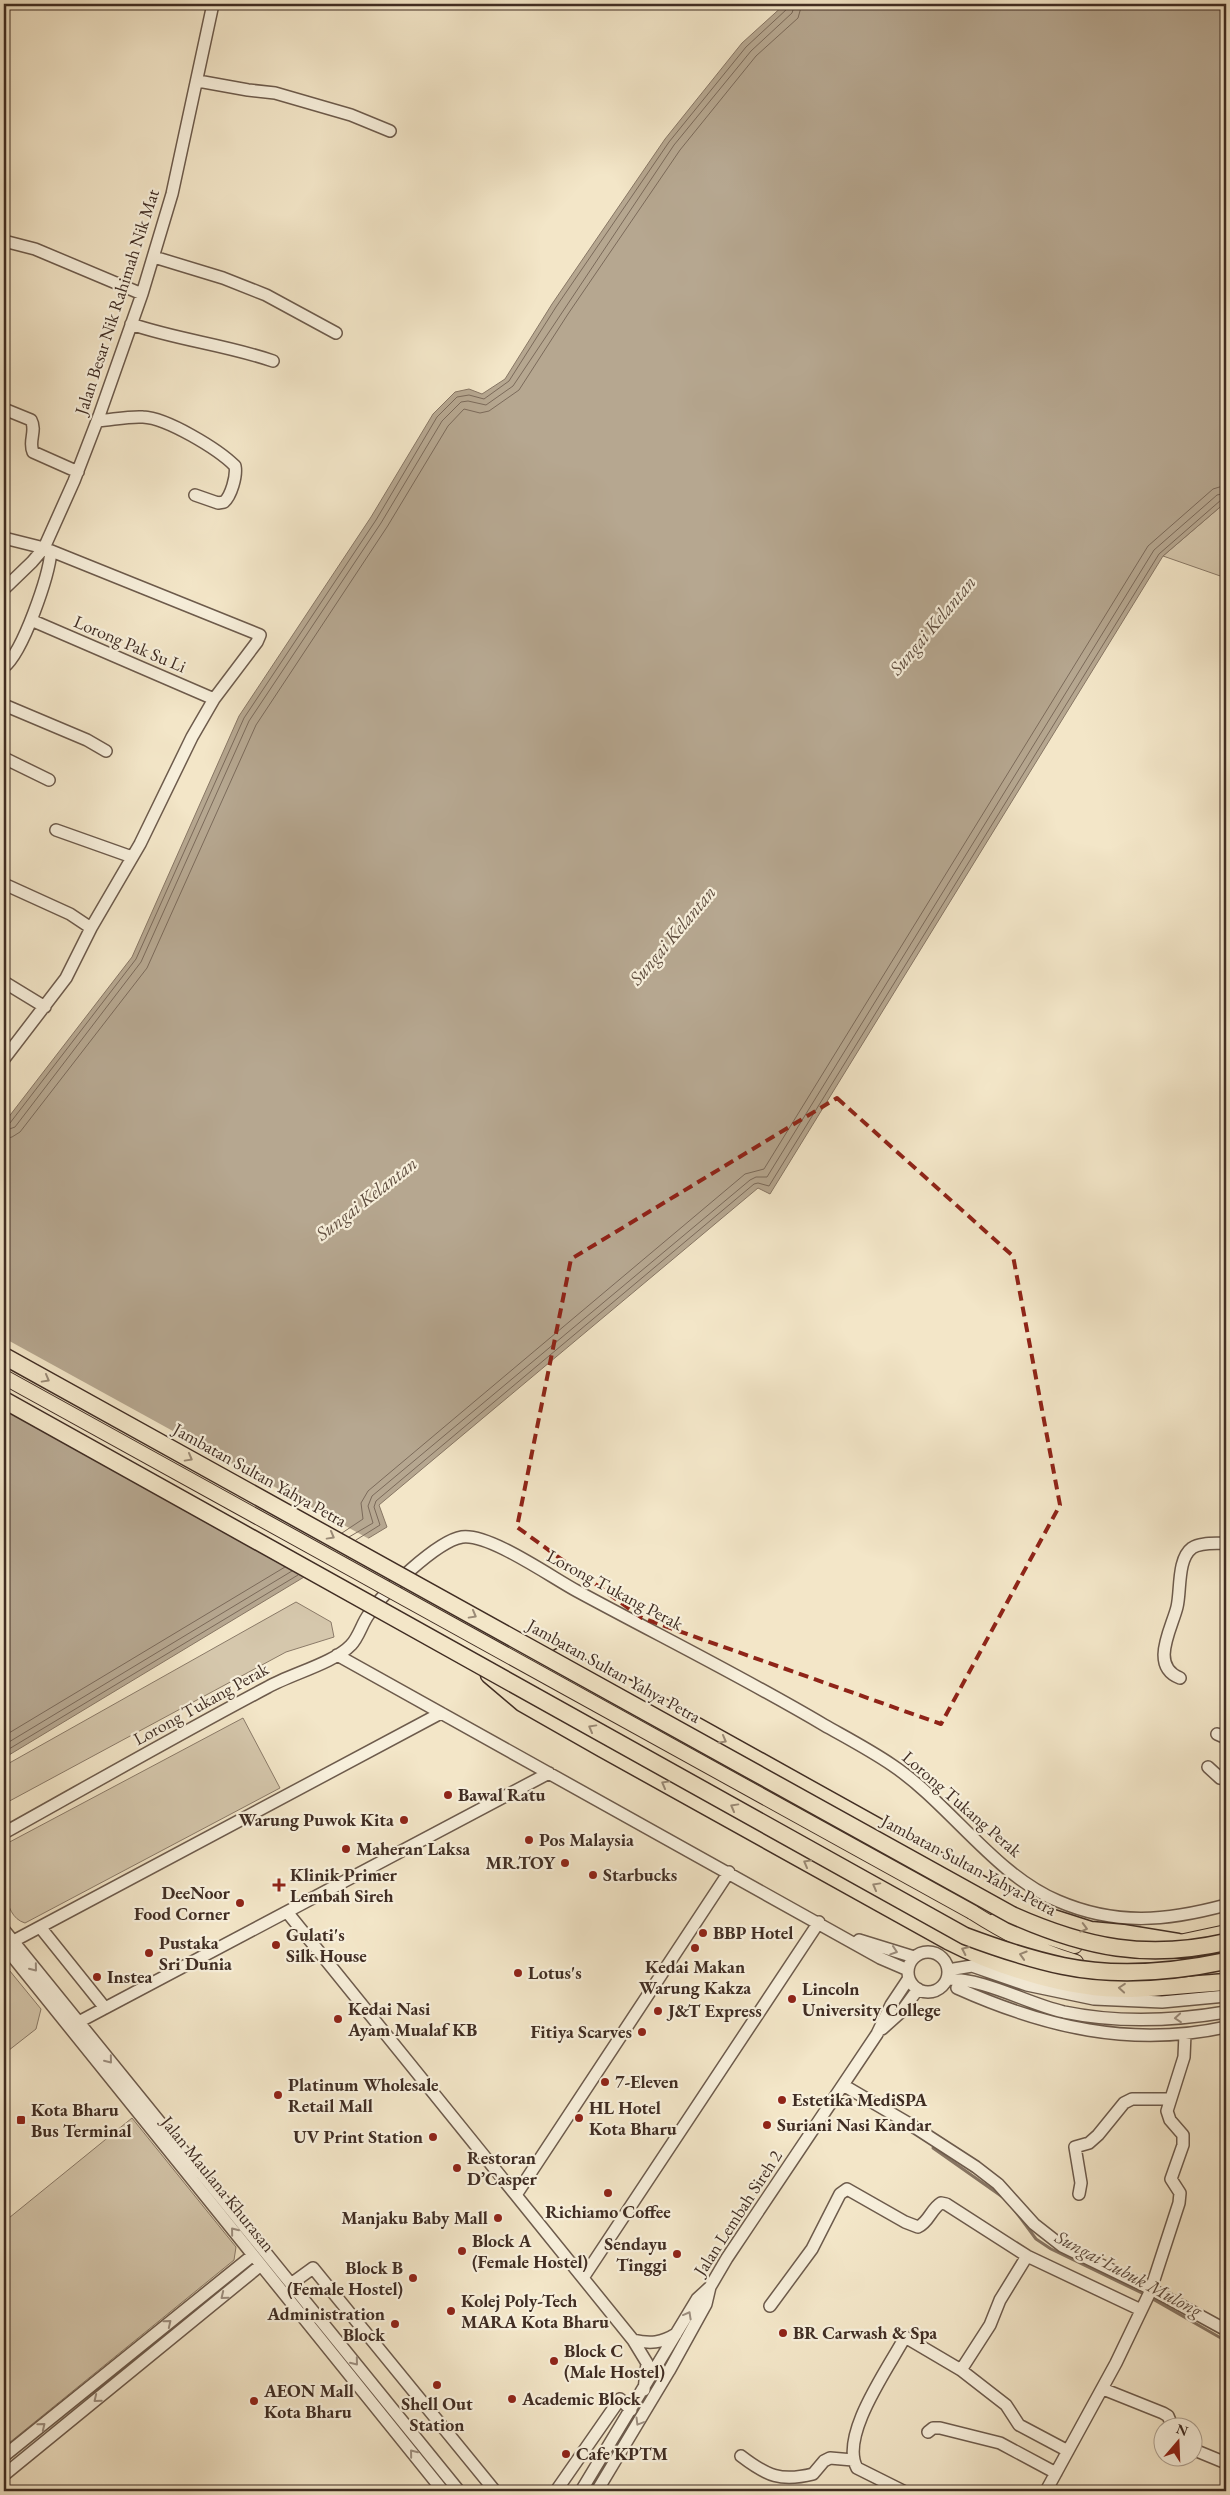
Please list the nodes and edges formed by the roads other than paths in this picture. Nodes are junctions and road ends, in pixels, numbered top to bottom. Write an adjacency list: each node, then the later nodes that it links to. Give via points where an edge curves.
1 (213, 4): 2 (street, Jalan Besar Nik Rahimah Nik Mat)
2 (198, 81): 3 (street, via 275,92 351,115); 5 (street, Jalan Besar Nik Rahimah Nik Mat, via 174,188)
3 (390, 131)
4 (4, 241): 6 (street, via 35,248)
5 (154, 257): 6 (street, Jalan Besar Nik Rahimah Nik Mat); 8 (street, via 266,295)
6 (142, 294): 7 (street, Jalan Besar Nik Rahimah Nik Mat)
7 (131, 324): 9 (street, via 167,336 238,349); 11 (street, Jalan Besar Nik Rahimah Nik Mat)
8 (336, 333)
9 (273, 361)
10 (4, 409): 12 (street, via 31,420 33,452)
11 (97, 421): 12 (street, Jalan Besar Nik Rahimah Nik Mat); 13 (street, via 143,417 162,421 180,429 235,466 236,473 224,502)
12 (78, 472): 15 (street, Jalan Besar Nik Rahimah Nik Mat)
13 (195, 495)
14 (4, 538): 15 (street)
15 (48, 549): 16 (street, Jalan Besar Nik Rahimah Nik Mat); 17 (street, via 50,562); 19 (street, via 260,636)
16 (4, 589)
17 (31, 620): 18 (street); 19 (street, Lorong Pak Su Li)
18 (4, 668)
19 (214, 699): 25 (street)
20 (4, 705): 21 (street)
21 (106, 751)
22 (4, 758): 23 (street)
23 (48, 780)
24 (56, 830): 25 (street)
25 (132, 858): 27 (street)
26 (4, 884): 27 (street, via 70,914)
27 (91, 928): 29 (street, via 66,978)
28 (4, 982): 29 (street)
29 (45, 1007): 30 (street)
30 (4, 1059)
31 (4, 1356): 35 (highway, Jambatan Sultan Yahya Petra, one-way to 35, bridge)
32 (4, 1377): 47 (main road, bridge)
33 (4, 1400): 37 (highway, bridge)
34 (1226, 1543): 38 (street, via 1201,1545 1187,1554 1178,1584 1177,1607 1164,1647 1168,1670)
35 (491, 1626): 53 (highway, one-way to 53, bridge, via 634,1691 1015,1903 1090,1930 1124,1932); 54 (highway, Jambatan Sultan Yahya Petra, bridge, via 1012,1915 1048,1931 1087,1943 1160,1952)
36 (337, 1655): 39 (street); 43 (street, Lorong Tukang Perak, via 272,1684); 45 (street, Lorong Tukang Perak, via 353,1644 369,1612 420,1560 459,1537 473,1537 490,1542 763,1689 888,1762 932,1796 1032,1887 1058,1901 1112,1918 1132,1919 1185,1915)
37 (472, 1661): 57 (highway, one-way to 37, bridge, via 1190,1968 1124,1972 1065,1966 965,1936); 60 (highway, one-way to 37, bridge, via 1129,1989 1057,1980 988,1960 530,1707)
38 (1180, 1678)
39 (441, 1713): 41 (street); 49 (street)
40 (1208, 1767): 42 (street)
41 (549, 1773): 44 (street); 46 (street)
42 (1226, 1779)
43 (4, 1833)
44 (729, 1872): 48 (street); 73 (street)
45 (1226, 1905)
46 (287, 1912): 64 (street); 73 (street)
47 (972, 1912): 53 (main road, via 1066,1944 1107,1952 1141,1951); 60 (main road, via 1009,1936 1076,1962 1128,1974)
48 (819, 1922): 52 (street); 77 (street)
49 (40, 1927): 55 (street); 64 (street)
50 (4, 1930): 55 (street, Jalan Maulana Khurasan)
51 (1226, 1932): 53 (main road)
52 (841, 1934): 56 (street, one-way to 56); 58 (street)
53 (1178, 1942)
54 (1226, 1942)
55 (8, 1948): 66 (street, Jalan Maulana Khurasan)
56 (914, 1957): 58 (street); 59 (street, via 932,1952 943,1958)
57 (1226, 1961)
58 (908, 1974): 62 (street); 68 (street)
59 (948, 1974): 62 (street, via 940,1988); 63 (street, via 972,1966 1027,1985 1094,1999 1162,2002); 65 (street, one-way to 59, via 1164,2020 1119,2019 1063,2012)
60 (1226, 1982)
61 (957, 1988): 69 (street, via 1016,2012 1075,2029 1156,2036)
62 (918, 1989): 68 (street, via 902,2011)
63 (1226, 1996)
64 (105, 2008): 66 (street)
65 (1226, 2012)
66 (74, 2024): 74 (street, Jalan Maulana Khurasan, one-way to 66); 78 (street, Jalan Maulana Khurasan, one-way to 78)
67 (1226, 2027): 69 (street)
68 (877, 2034): 70 (street, Jalan Lembah Sireh 2)
69 (1185, 2034): 71 (street, via 1184,2057)
70 (843, 2085): 79 (street, Jalan Lembah Sireh 2); 80 (street, via 908,2123 998,2184 1034,2224 1062,2246)
71 (1169, 2099): 72 (street, via 1132,2099 1124,2103 1089,2143 1074,2147 1081,2183); 80 (street, via 1167,2111 1170,2120 1183,2135 1183,2145 1171,2180 1180,2193)
72 (1079, 2194)
73 (516, 2195): 77 (street)
74 (253, 2254): 76 (street, Jalan Maulana Khurasan); 94 (street, one-way to 74)
75 (1027, 2256): 81 (street, via 946,2204 936,2206 918,2227 847,2189 840,2194 798,2272); 82 (street); 86 (street, via 1000,2300 990,2325)
76 (261, 2266): 99 (street, one-way to 99); 101 (street, Jalan Maulana Khurasan, one-way to 76)
77 (583, 2278): 85 (street)
78 (291, 2284): 102 (street, Jalan Maulana Khurasan, one-way to 102); 103 (street, via 313,2268)
79 (710, 2287): 84 (street, one-way to 79, via 697,2299); 107 (street, Jalan Lembah Sireh 2, one-way to 107, via 701,2313)
80 (1150, 2290): 82 (street); 83 (street)
81 (770, 2306)
82 (1141, 2310): 87 (street)
83 (1226, 2330)
84 (678, 2332): 85 (street, via 661,2342); 88 (street)
85 (633, 2340): 88 (street, via 646,2363)
86 (961, 2370): 92 (street, via 1006,2405 1019,2425); 96 (street, via 905,2337 857,2427 852,2440)
87 (1103, 2389): 90 (street, via 1166,2414); 92 (street)
88 (644, 2390): 89 (street)
89 (631, 2410): 100 (street, via 620,2400); 106 (street)
90 (1168, 2418)
91 (928, 2432): 98 (street, via 940,2428 999,2442)
92 (1068, 2451): 98 (street)
93 (1202, 2453): 97 (street)
94 (4, 2456)
95 (741, 2456): 96 (street, via 760,2470 784,2478 813,2474 830,2458)
96 (853, 2460): 108 (street, via 857,2468 866,2474)
97 (1226, 2463)
98 (1056, 2473): 109 (street)
99 (4, 2475)
100 (567, 2476): 104 (street); 105 (street)
101 (443, 2491)
102 (459, 2491)
103 (495, 2491)
104 (556, 2491)
105 (562, 2491)
106 (581, 2491)
107 (597, 2491)
108 (903, 2491)
109 (1046, 2491)

